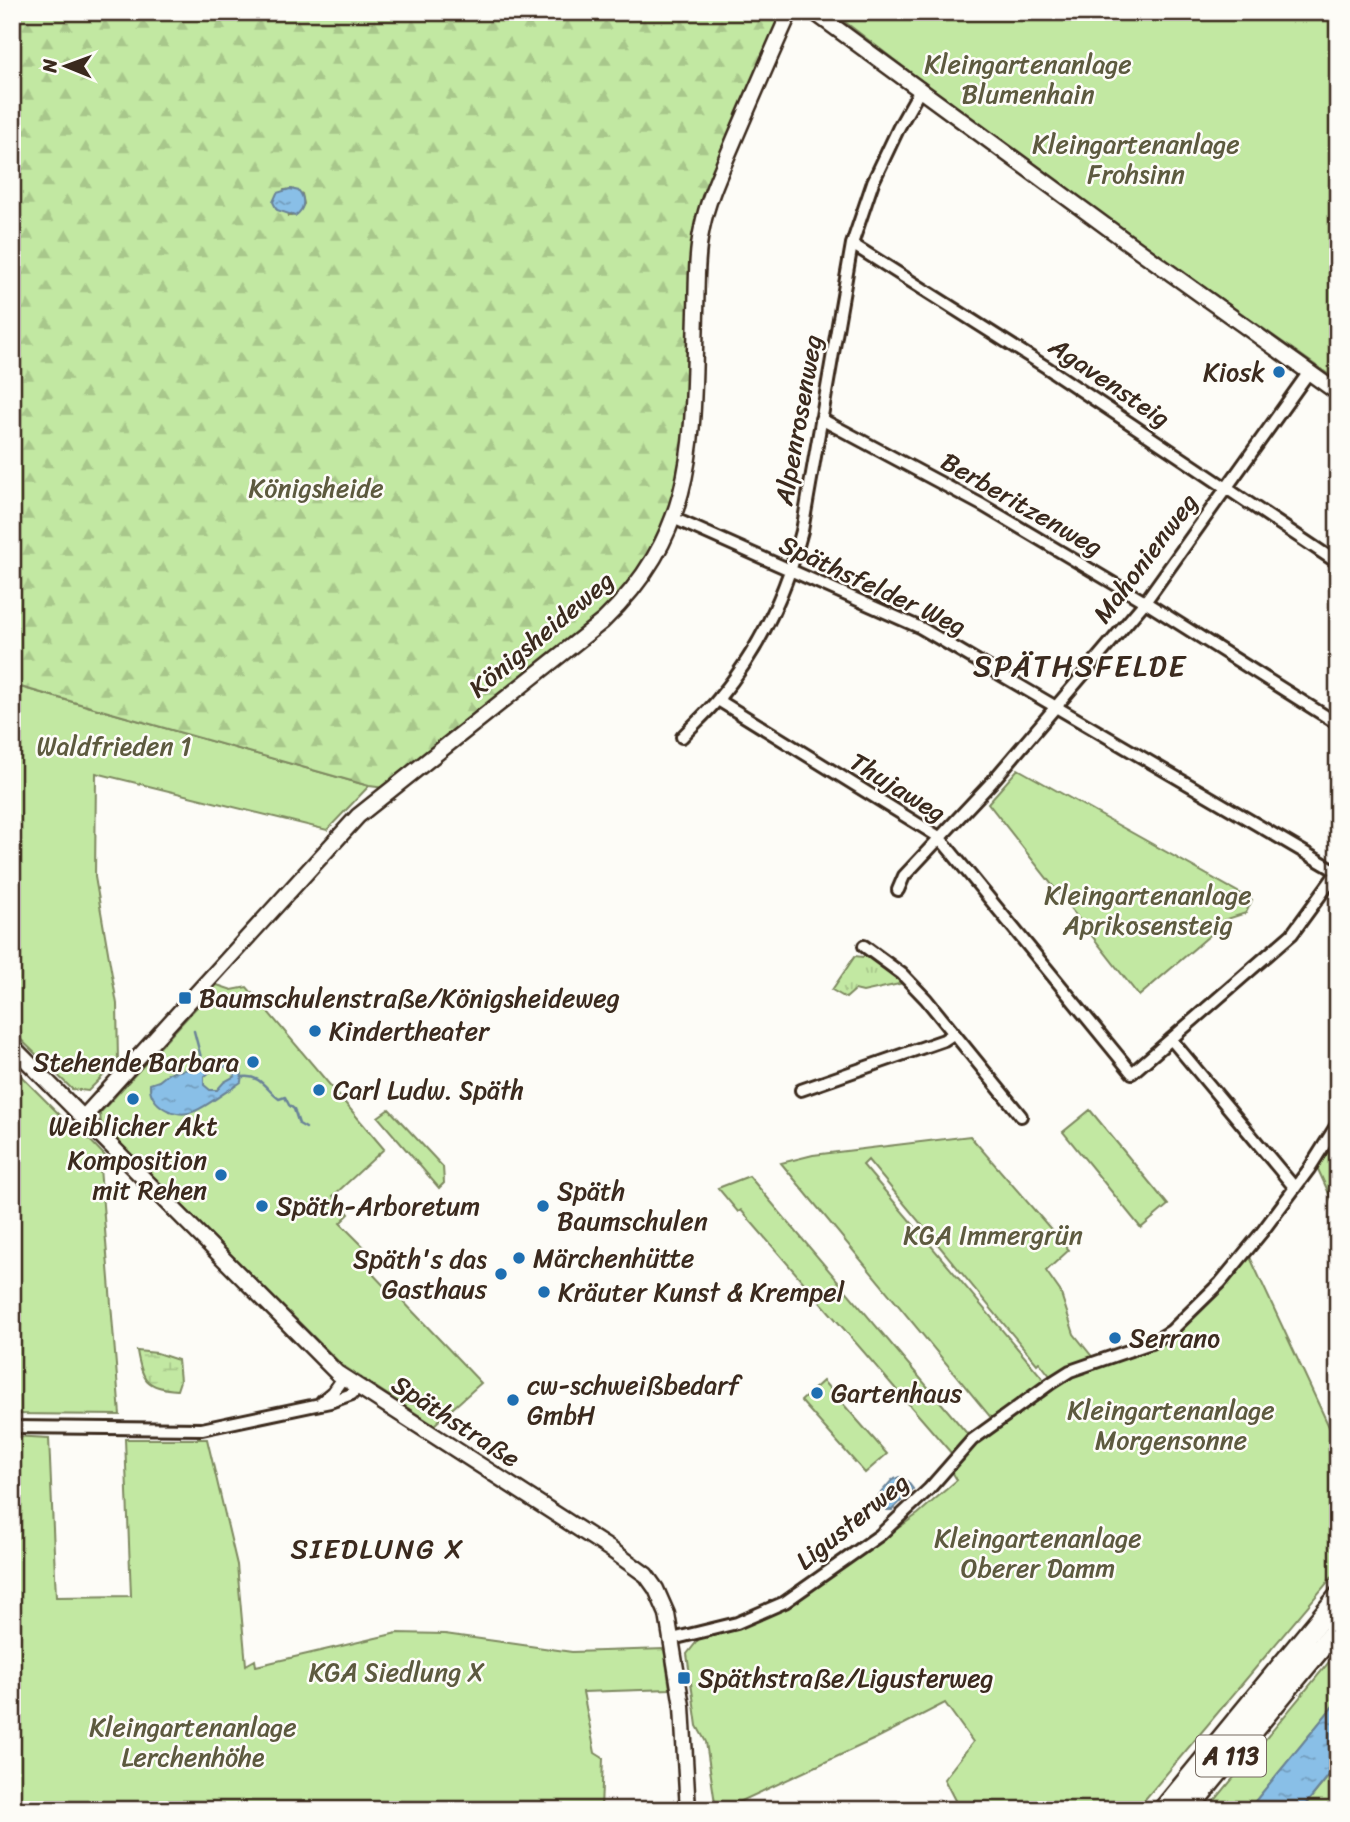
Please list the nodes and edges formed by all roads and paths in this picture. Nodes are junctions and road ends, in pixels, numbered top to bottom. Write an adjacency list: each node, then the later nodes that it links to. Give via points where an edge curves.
1 (790, 12): 9 (street, Königsheideweg, via 723,165 702,228 692,434)
2 (814, 12): 3 (street)
3 (920, 90): 4 (street, Alpenrosenweg, via 873,183); 5 (street)
4 (852, 244): 7 (street, Alpenrosenweg); 8 (street, Agavensteig)
5 (1309, 372): 6 (street); 8 (street, Mahonienweg)
6 (1338, 393)
7 (821, 419): 11 (street, Alpenrosenweg); 12 (street, Berberitzenweg, via 982,505)
8 (1226, 487): 10 (street, Agavensteig); 12 (street, Mahonienweg)
9 (673, 518): 11 (street, Späthsfelder Weg); 26 (street, Königsheideweg, via 650,565 615,609 358,816)
10 (1338, 563)
11 (792, 570): 13 (street, Alpenrosenweg, via 765,632); 14 (street, Späthsfelder Weg, via 922,628)
12 (1145, 602): 14 (street, Mahonienweg); 15 (street, Berberitzenweg)
13 (718, 700): 16 (street, Alpenrosenweg); 17 (street, Thujaweg)
14 (1056, 708): 17 (street, Mahonienweg); 18 (street, Späthsfelder Weg)
15 (1338, 724)
16 (682, 737)
17 (939, 837): 19 (street, Mahonienweg, via 904,876); 22 (street, Thujaweg, via 1132,1073)
18 (1338, 872): 22 (street, via 1293,933)
19 (898, 890)
20 (864, 946): 21 (street, via 902,974)
21 (953, 1034): 24 (street); 25 (street)
22 (1171, 1039): 28 (street)
23 (12, 1046): 26 (street, Späthstraße)
24 (801, 1090)
25 (1021, 1116)
26 (83, 1118): 29 (street, Späthstraße)
27 (1338, 1123): 28 (street, Ligusterweg)
28 (1295, 1188): 35 (street, Ligusterweg, via 1220,1283 1164,1337 1070,1371 1051,1383 972,1440 880,1535 785,1602 737,1623)
29 (343, 1378): 30 (street, Späthstraße); 31 (street)
30 (358, 1387): 31 (street, via 352,1394); 35 (street, Späthstraße, via 640,1570 660,1597)
31 (318, 1403): 32 (street, via 202,1429)
32 (12, 1427)
33 (1338, 1597): 37 (highway, A 113)
34 (1338, 1627): 38 (highway, A 113)
35 (672, 1639): 36 (street, Späthstraße, via 682,1706)
36 (688, 1810)
37 (1163, 1810)
38 (1187, 1810)

